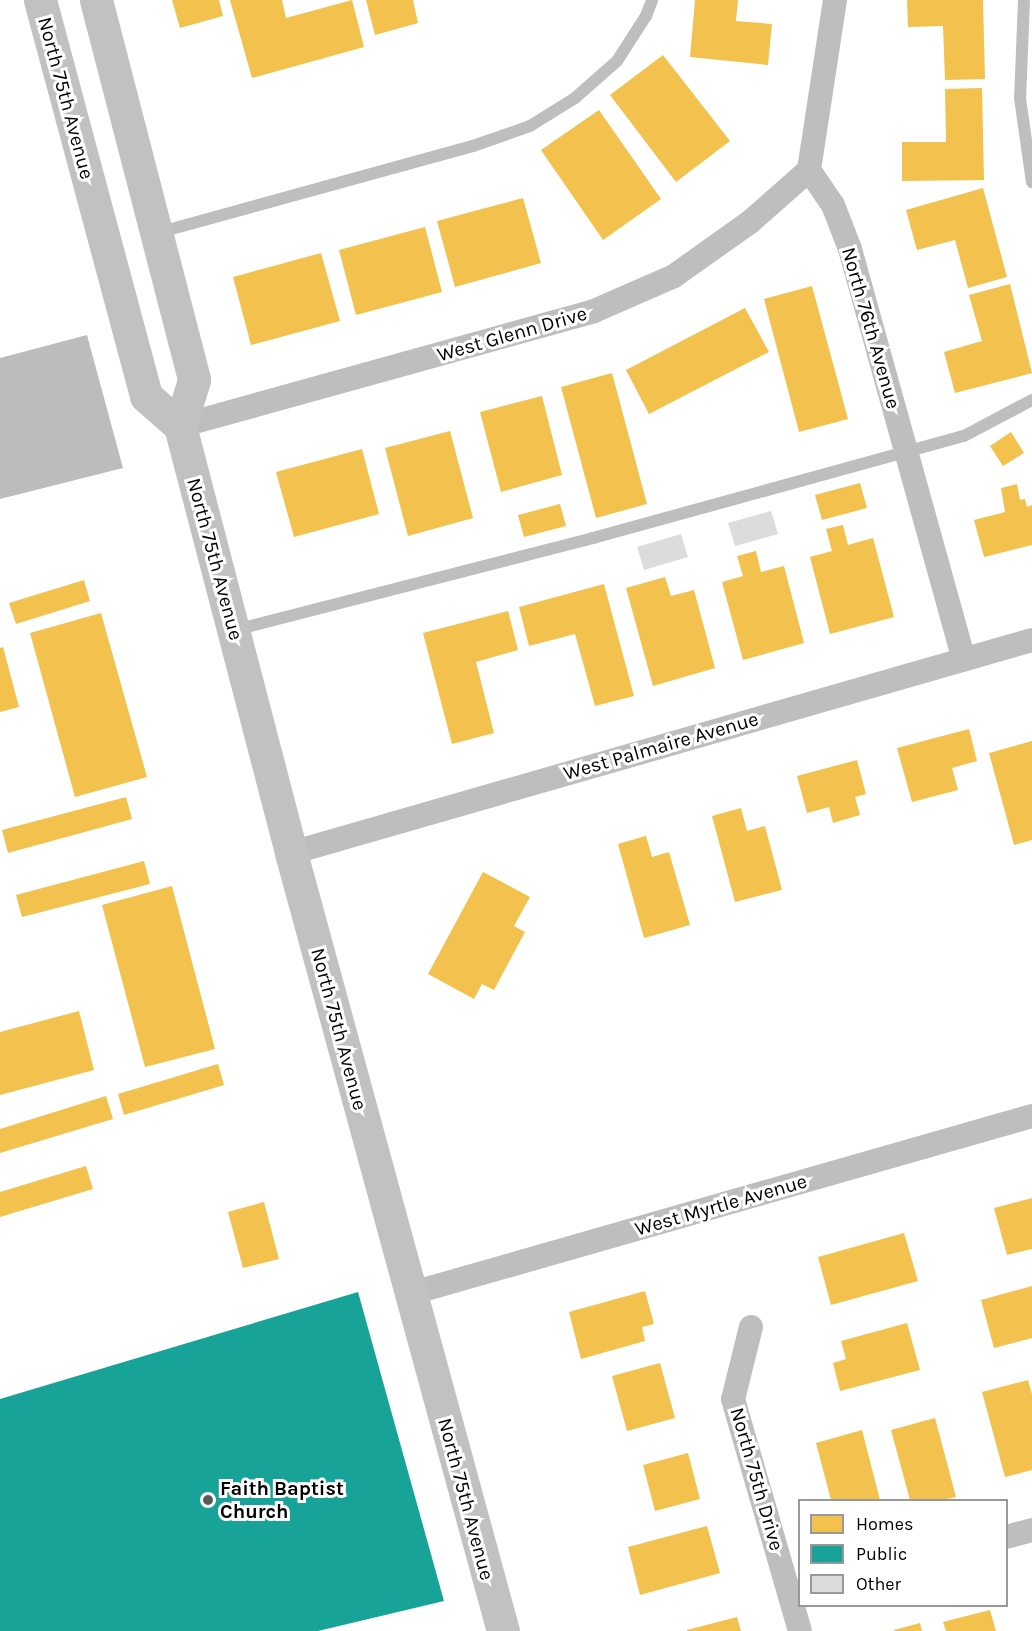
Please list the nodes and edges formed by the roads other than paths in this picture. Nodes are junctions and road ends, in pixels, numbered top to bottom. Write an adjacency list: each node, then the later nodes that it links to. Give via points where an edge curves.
1 (40, 0): 10 (main road, North 75th Avenue, via 146,396)
2 (96, 0): 8 (main road)
3 (652, 0): 8 (lane, via 617,61 575,98 530,126 473,146)
4 (835, 0): 6 (street)
5 (1024, 0): 7 (lane, via 1020,98)
6 (809, 170): 10 (street, West Glenn Drive, via 750,222 674,276 594,311); 11 (street, North 76th Avenue, via 833,205 850,249)
7 (1032, 182)
8 (156, 234): 10 (main road, via 194,380)
9 (1032, 400): 11 (lane, via 964,436)
10 (180, 426): 12 (main road, North 75th Avenue)
11 (906, 453): 12 (lane); 14 (street, North 76th Avenue)
12 (234, 630): 15 (main road, North 75th Avenue)
13 (1032, 640): 14 (street, West Palmaire Avenue)
14 (964, 659): 15 (street, West Palmaire Avenue)
15 (291, 853): 17 (main road, North 75th Avenue)
16 (1032, 1116): 17 (street, West Myrtle Avenue)
17 (409, 1294): 22 (main road, North 75th Avenue)
18 (751, 1327): 21 (street, North 75th Drive, via 733,1399)
19 (1032, 1530): 20 (street)
20 (1008, 1536)
21 (795, 1597): 23 (street, North 75th Drive)
22 (503, 1631)
23 (800, 1631)

